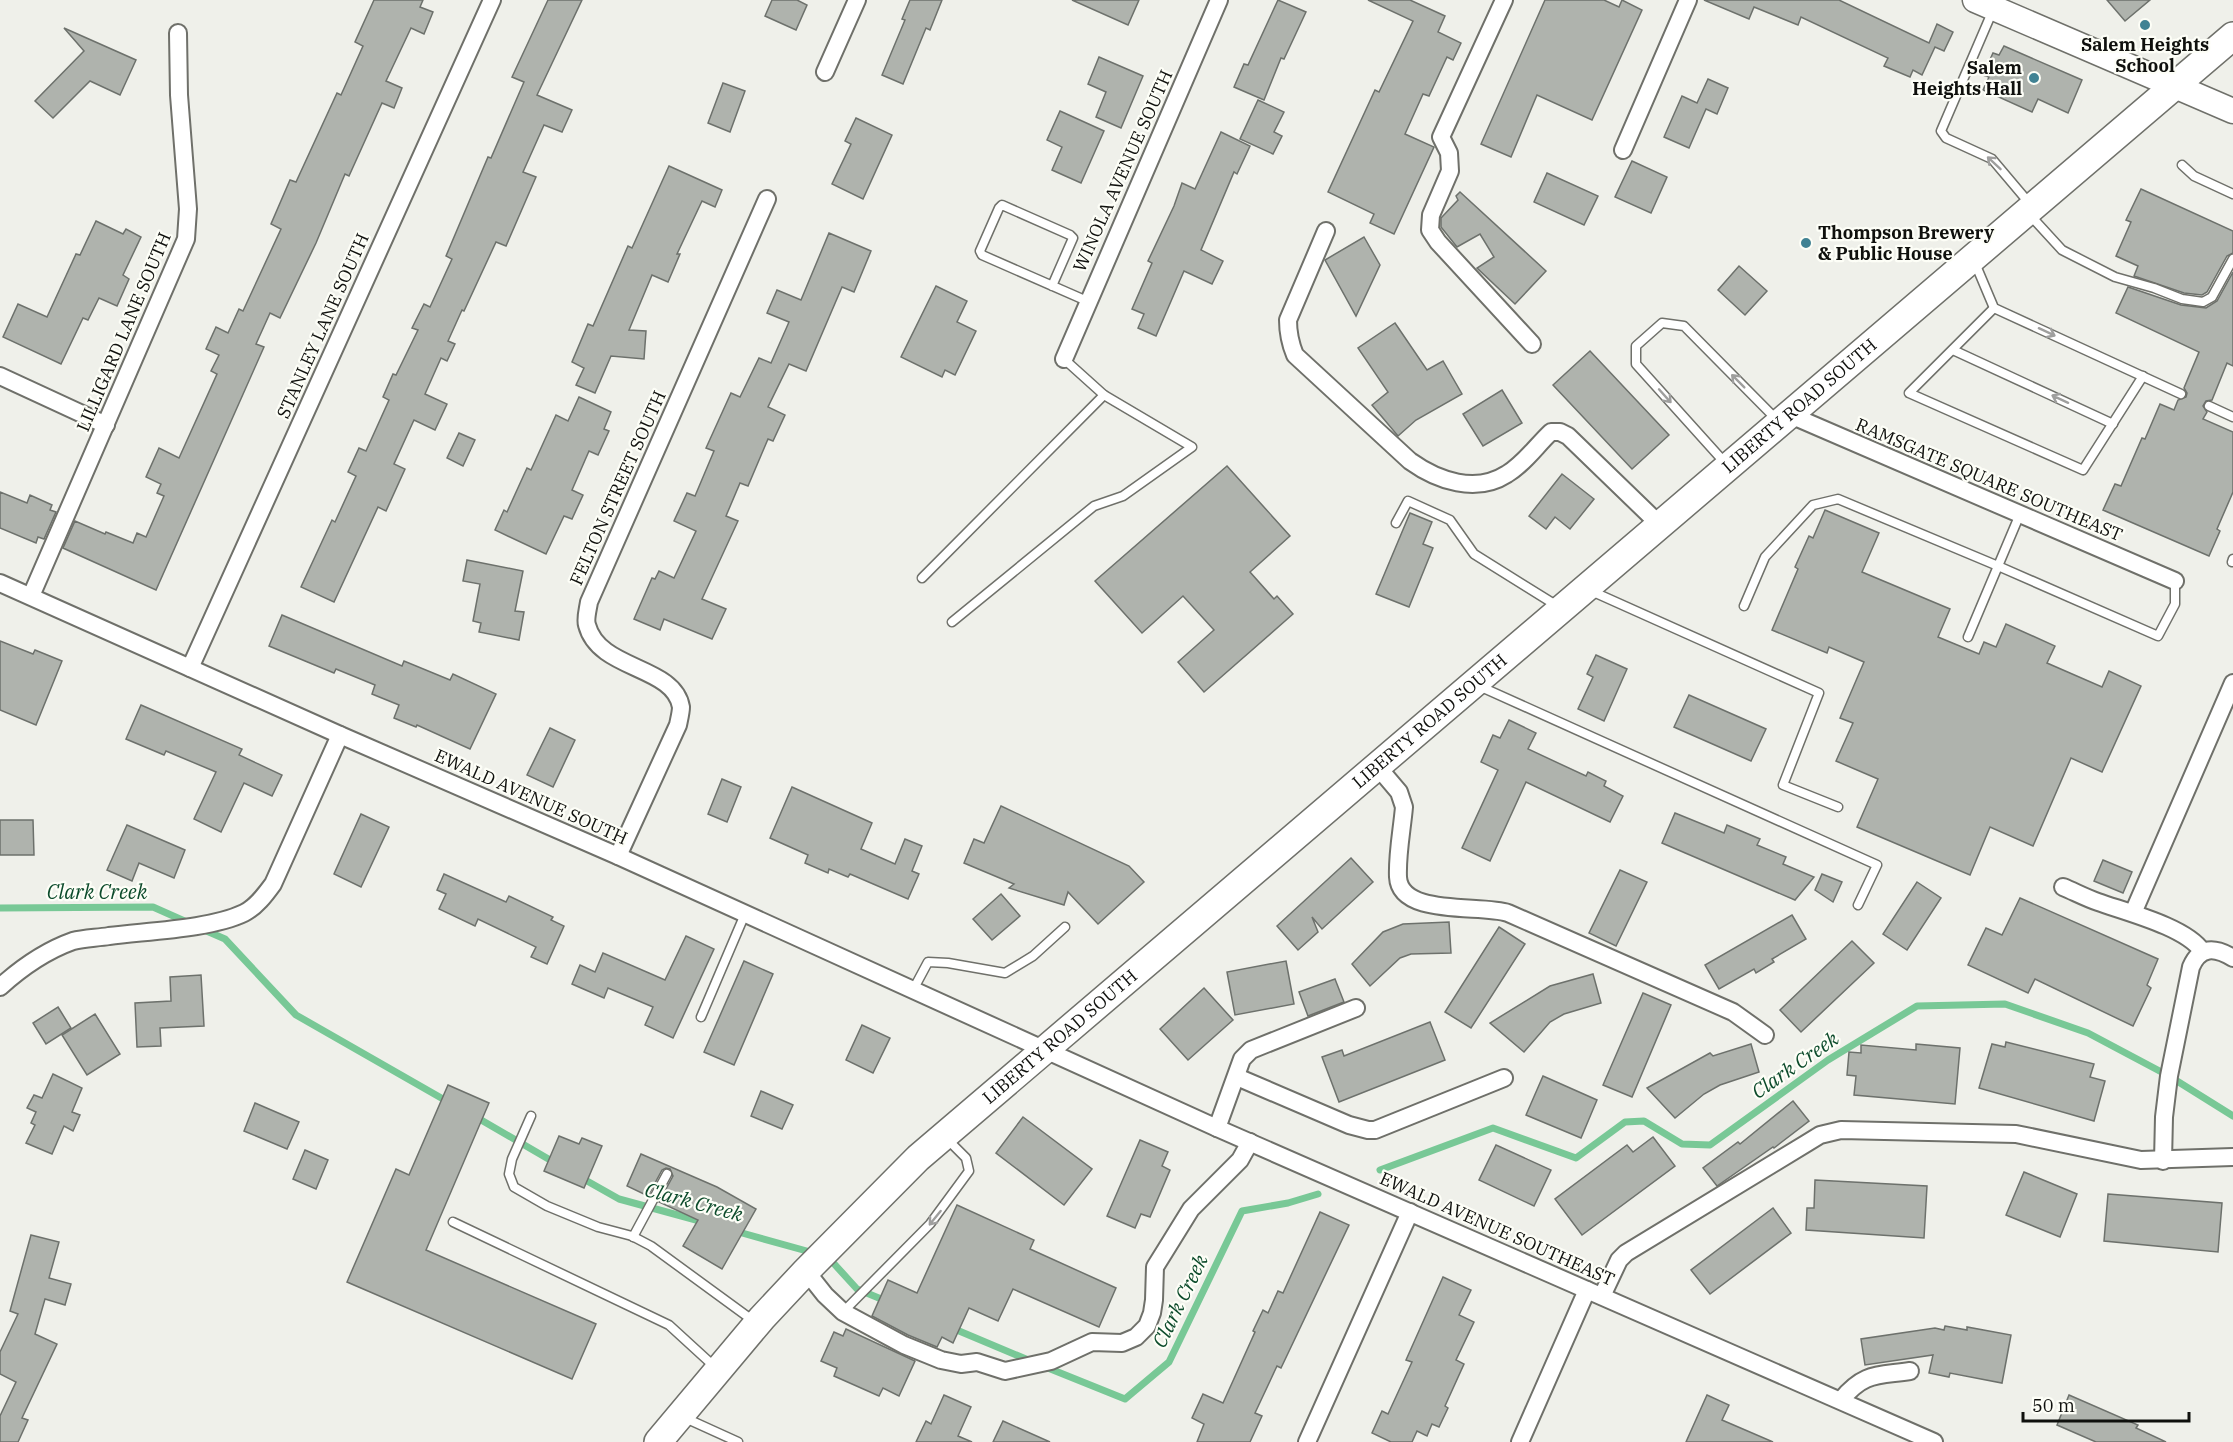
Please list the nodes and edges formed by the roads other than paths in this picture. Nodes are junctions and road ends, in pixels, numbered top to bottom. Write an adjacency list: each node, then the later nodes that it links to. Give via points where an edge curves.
1 (492, 0): 49 (street, STANLEY LANE SOUTH)
2 (857, 0): 9 (street)
3 (1220, 0): 21 (street, WINOLA AVENUE SOUTH)
4 (1504, 0): 23 (street, via 1441,137 1449,153 1450,171 1431,215 1430,230)
5 (1688, 0): 12 (street)
6 (1984, 4): 10 (main road); 16 (lane, one-way to 6, via 1992,159 1946,138 1941,131)
7 (178, 33): 34 (street, LILLIGARD LANE SOUTH, via 188,209 186,239)
8 (2233, 36): 10 (main road, LIBERTY ROAD SOUTH)
9 (825, 72)
10 (2174, 86): 11 (main road); 16 (main road, LIBERTY ROAD SOUTH)
11 (2233, 111)
12 (1623, 150)
13 (2182, 165): 14 (lane, via 2194,176)
14 (2233, 194)
15 (767, 200): 55 (street, FELTON STREET SOUTH, via 589,602 586,624 597,645 614,658 659,679 674,692 681,708 678,725)
16 (2029, 209): 18 (main road, LIBERTY ROAD SOUTH); 19 (lane, via 2062,250 2115,277 2182,299 2202,303 2212,297)
17 (1326, 231): 38 (street, via 1288,320 1292,348 1410,461 1447,480 1481,484 1508,474 1551,432 1560,432)
18 (1973, 257): 22 (lane); 32 (main road, LIBERTY ROAD SOUTH)
19 (2233, 259)
20 (1052, 286): 20 (lane, via 982,255 980,251 1002,205 1073,238); 21 (lane)
21 (1087, 301): 25 (street, WINOLA AVENUE SOUTH)
22 (1994, 308): 24 (lane); 27 (lane, one-way to 27)
23 (1532, 344)
24 (1953, 350): 33 (lane, one-way to 24); 33 (lane, via 1909,393 2083,470)
25 (1064, 359): 29 (lane)
26 (0, 376): 34 (street)
27 (2143, 376): 28 (lane); 33 (lane)
28 (2181, 394)
29 (1104, 395): 40 (lane); 47 (lane, via 1192,447 1124,496 1094,506)
30 (2209, 406): 31 (lane)
31 (2233, 417)
32 (1784, 418): 35 (main road, LIBERTY ROAD SOUTH); 35 (lane, one-way to 35, via 1684,326 1662,323 1636,346 1636,364); 36 (street, RAMSGATE SQUARE SOUTHEAST)
33 (2113, 424)
34 (106, 425): 44 (street, LILLIGARD LANE SOUTH)
35 (1728, 466): 38 (main road, LIBERTY ROAD SOUTH)
36 (2020, 514): 39 (lane); 41 (street, RAMSGATE SQUARE SOUTHEAST)
37 (1396, 524): 46 (lane, via 1408,501 1450,520 1474,554)
38 (1660, 525): 43 (main road, LIBERTY ROAD SOUTH)
39 (1998, 566): 41 (lane, via 2158,636 2175,604); 45 (lane, via 1838,499 1813,505 1765,557); 48 (lane)
40 (922, 578)
41 (2175, 581)
42 (0, 583): 44 (street, EWALD AVENUE SOUTH)
43 (1586, 588): 46 (main road, LIBERTY ROAD SOUTH); 54 (lane, via 1819,693 1783,785)
44 (31, 596): 49 (street, EWALD AVENUE SOUTH)
45 (1744, 606)
46 (1562, 609): 51 (main road, LIBERTY ROAD SOUTH)
47 (952, 622)
48 (1968, 637)
49 (190, 668): 52 (street, EWALD AVENUE SOUTH)
50 (2233, 683): 58 (street)
51 (1473, 684): 53 (main road, LIBERTY ROAD SOUTH); 57 (lane, via 1877,865)
52 (340, 735): 55 (street, EWALD AVENUE SOUTH); 63 (street, via 273,884 246,912 199,925 74,941 18,971)
53 (1377, 766): 67 (street, via 1402,799 1398,877 1402,890 1416,901 1431,906 1490,908 1508,913 1733,1012); 68 (main road, LIBERTY ROAD SOUTH)
54 (1838, 807)
55 (618, 856): 59 (street, EWALD AVENUE SOUTH)
56 (2063, 888): 58 (street)
57 (1858, 905)
58 (2133, 913): 61 (street, via 2191,938)
59 (745, 914): 64 (street, EWALD AVENUE SOUTH); 66 (lane)
60 (1065, 927): 64 (lane, via 1033,956 1005,973 928,962)
61 (2202, 951): 62 (street, via 2214,950); 76 (street, via 2195,957 2187,980 2173,1054 2164,1117)
62 (2233, 958)
63 (0, 987)
64 (913, 990): 68 (street, EWALD AVENUE SOUTH)
65 (1356, 1008): 69 (street, via 1251,1050 1242,1059)
66 (701, 1017)
67 (1765, 1035)
68 (1045, 1049): 72 (street, EWALD AVENUE SOUTHEAST); 73 (main road, LIBERTY ROAD SOUTH)
69 (1237, 1077): 70 (street, via 1368,1130); 72 (street)
70 (1504, 1078)
71 (531, 1116): 80 (lane, via 509,1174 514,1187 532,1199 598,1227)
72 (1217, 1128): 74 (street, EWALD AVENUE SOUTHEAST)
73 (944, 1136): 81 (main road, LIBERTY ROAD SOUTH); 83 (lane, one-way to 83, via 966,1158 969,1171 930,1224)
74 (1250, 1142): 78 (street, EWALD AVENUE SOUTHEAST); 83 (street, via 1240,1160 1191,1209 1155,1267 1154,1300 1147,1326 1122,1343 1092,1342 1051,1361 1005,1371 976,1362 941,1360)
75 (2233, 1157): 76 (street)
76 (2163, 1161): 82 (street, via 2117,1157 2016,1134 1841,1130 1820,1135 1626,1253)
77 (667, 1174): 80 (lane)
78 (1410, 1212): 82 (street, EWALD AVENUE SOUTHEAST); 91 (street)
79 (453, 1222): 85 (lane, via 669,1324)
80 (633, 1237): 84 (lane)
81 (806, 1271): 83 (street); 84 (main road, LIBERTY ROAD SOUTH)
82 (1595, 1293): 87 (street, EWALD AVENUE SOUTHEAST); 92 (street)
83 (843, 1312)
84 (758, 1324): 85 (main road, LIBERTY ROAD SOUTH)
85 (718, 1370): 88 (main road, LIBERTY ROAD SOUTH)
86 (1910, 1371): 87 (street, via 1867,1377)
87 (1841, 1400): 93 (street, EWALD AVENUE SOUTHEAST)
88 (680, 1416): 89 (main road, LIBERTY ROAD SOUTH); 90 (lane)
89 (658, 1442)
90 (738, 1442)
91 (1307, 1442)
92 (1520, 1442)
93 (1934, 1442)

